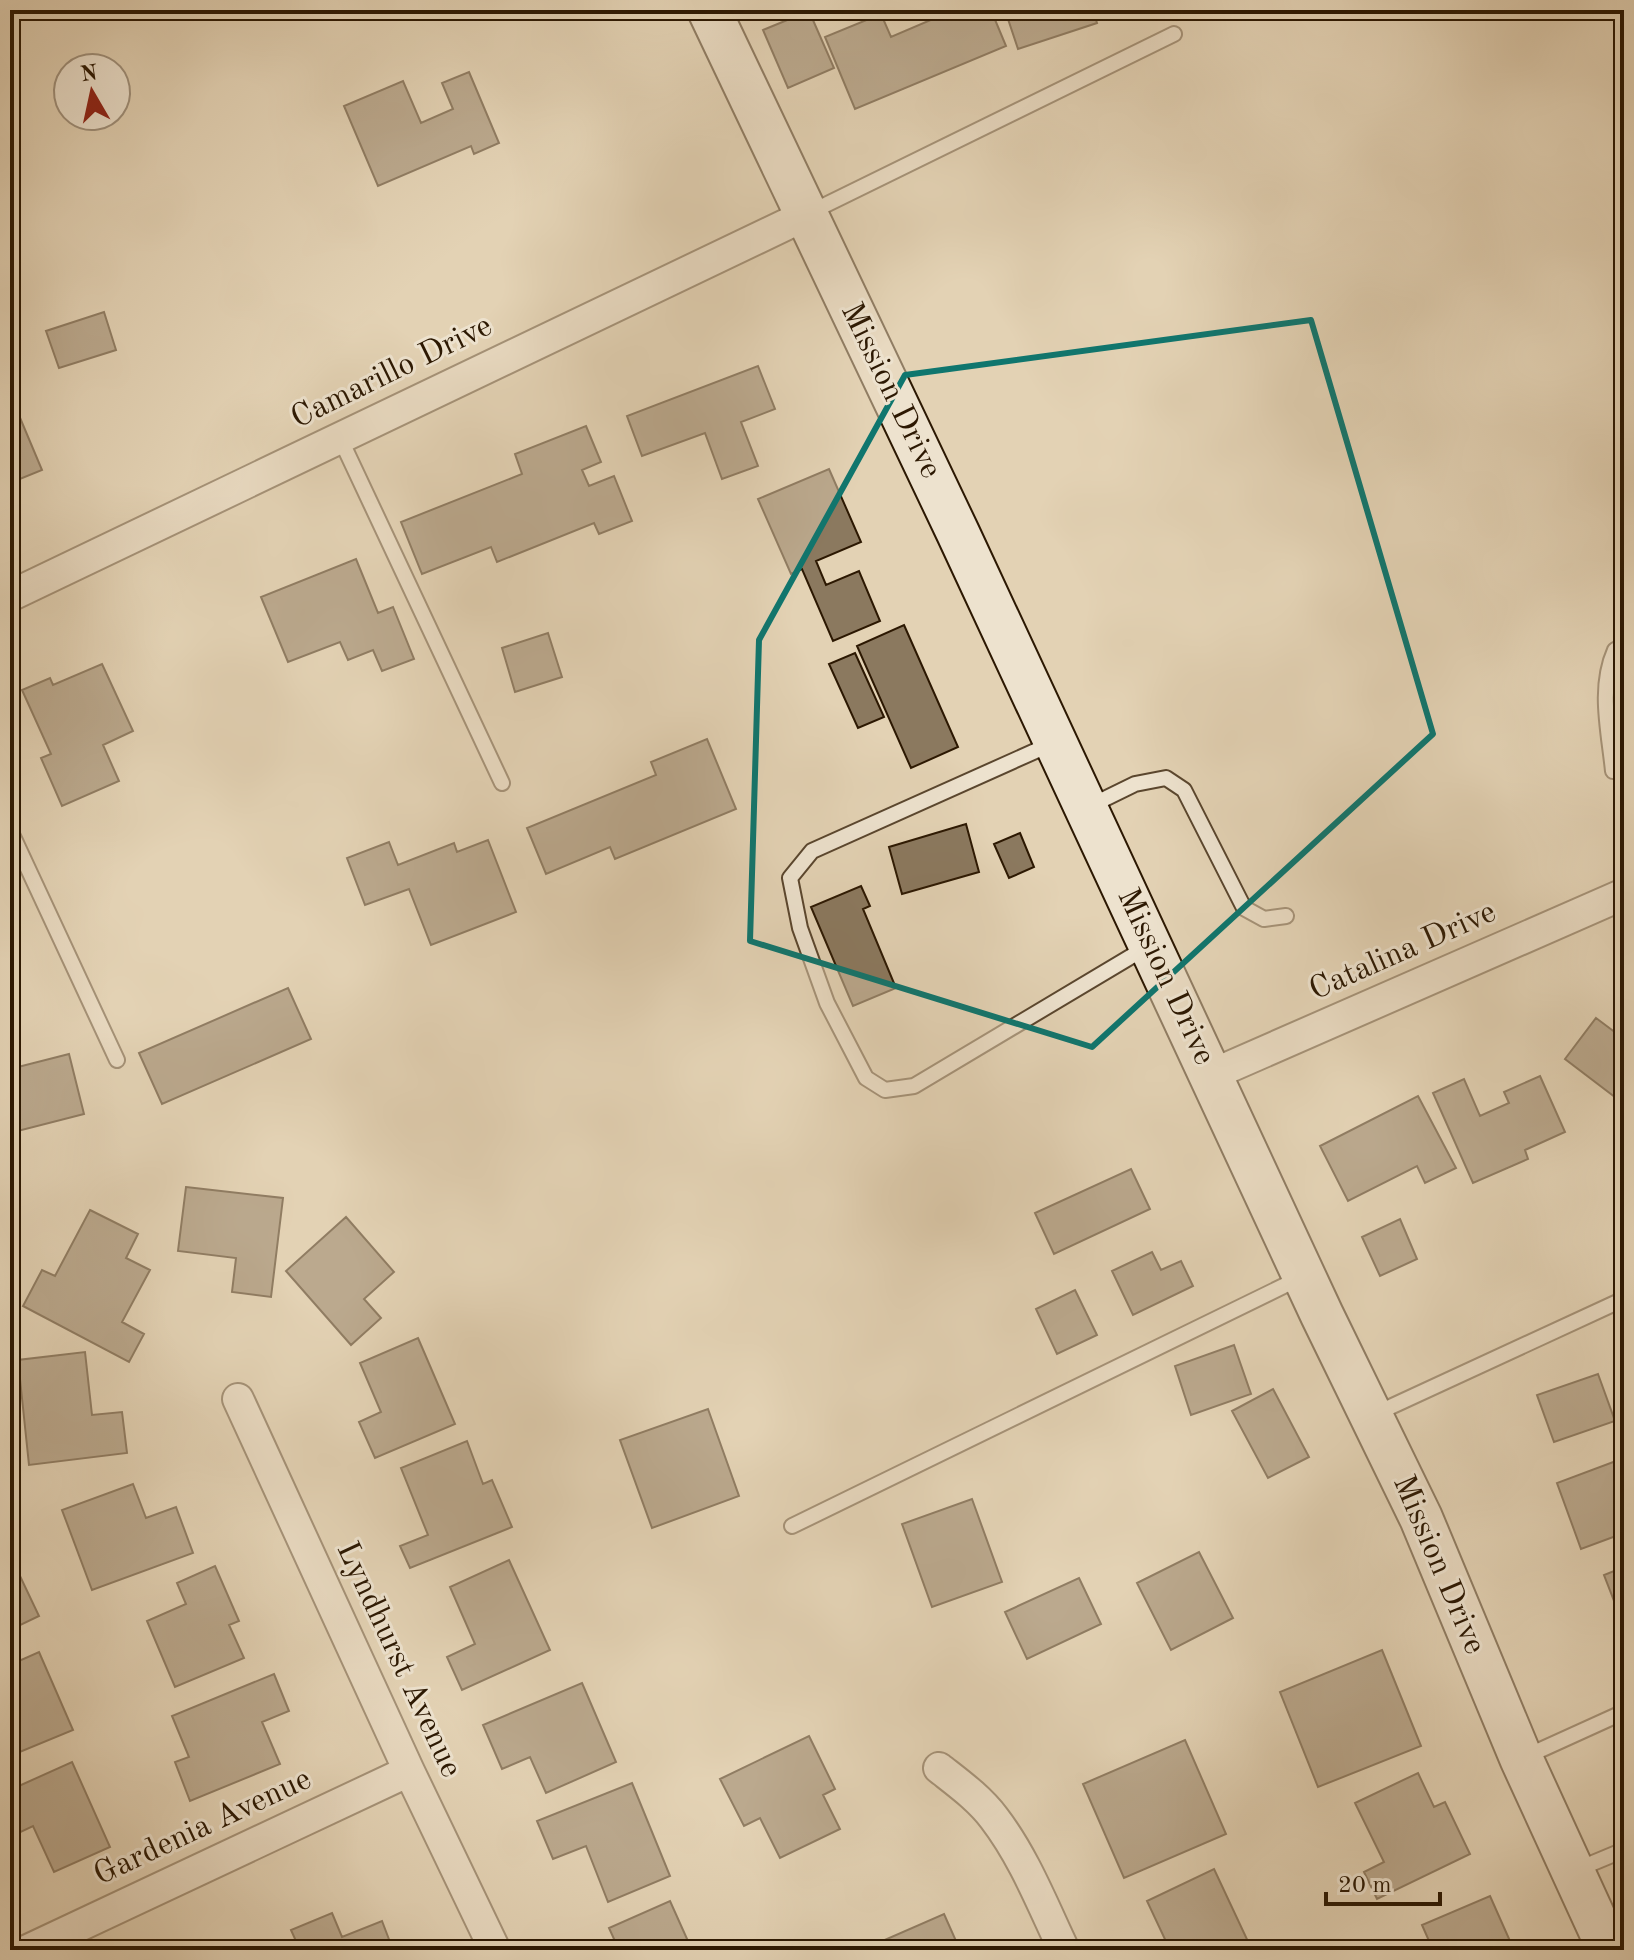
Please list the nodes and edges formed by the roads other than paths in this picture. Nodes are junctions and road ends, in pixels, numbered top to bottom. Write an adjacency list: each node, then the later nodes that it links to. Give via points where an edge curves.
1 (709, 10): 3 (street, Mission Drive)
2 (1174, 34): 3 (lane)
3 (806, 215): 4 (street, Camarillo Drive); 7 (street, Mission Drive)
4 (340, 438): 5 (street, Camarillo Drive); 9 (lane)
5 (10, 596)
6 (1624, 645): 8 (lane, via 1615,650 1606,670)
7 (1055, 742): 10 (street, Mission Drive); 14 (lane, via 812,851 790,878 800,928 827,1003 866,1078 885,1090 914,1086)
8 (1613, 771)
9 (502, 783)
10 (1086, 808): 13 (lane, via 1135,784 1166,778 1184,790 1244,908 1264,919); 14 (street, Mission Drive)
11 (10, 830): 15 (lane)
12 (1624, 894): 16 (street, Catalina Drive)
13 (1286, 916)
14 (1150, 946): 16 (street, Mission Drive)
15 (117, 1060)
16 (1211, 1075): 17 (street, Mission Drive)
17 (1304, 1276): 20 (street, Mission Drive); 21 (lane)
18 (1624, 1299): 20 (lane)
19 (238, 1399): 25 (street, Lyndhurst Avenue)
20 (1371, 1416): 23 (street, Mission Drive, via 1421,1518)
21 (792, 1526)
22 (1624, 1712): 23 (lane)
23 (1521, 1758): 27 (street, Mission Drive)
24 (939, 1768): 30 (street, via 994,1817)
25 (409, 1771): 28 (street, Gardenia Avenue); 29 (street, Lyndhurst Avenue)
26 (1624, 1850): 27 (lane)
27 (1573, 1872): 31 (street, Mission Drive)
28 (28, 1950)
29 (495, 1950)
30 (1064, 1950)
31 (1609, 1950)

